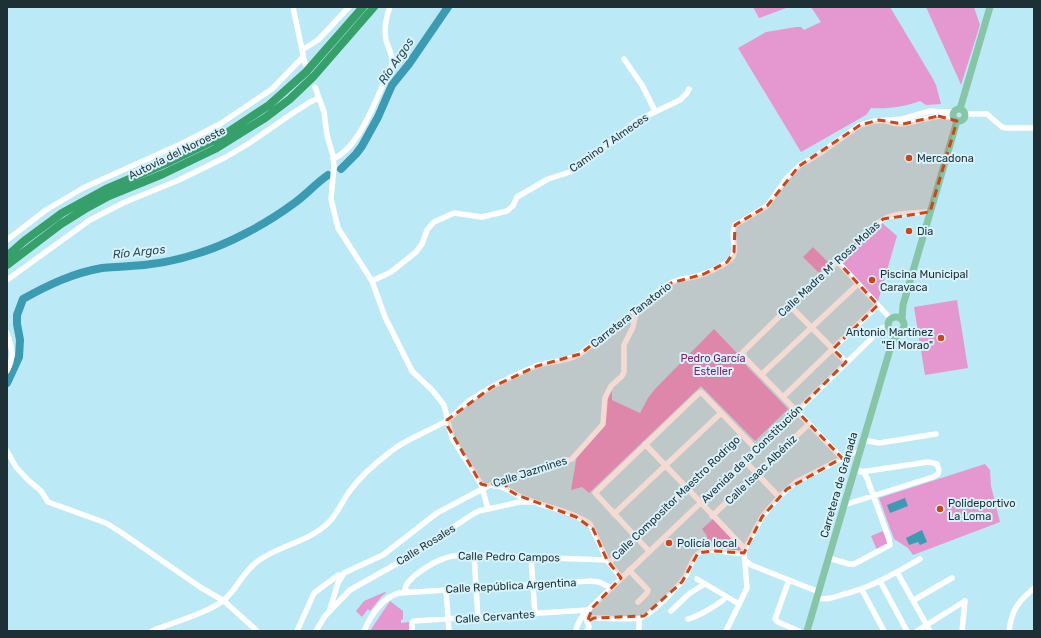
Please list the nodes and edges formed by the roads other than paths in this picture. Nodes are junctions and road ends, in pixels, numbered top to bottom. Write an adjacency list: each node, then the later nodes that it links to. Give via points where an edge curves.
1 (293, 7): 7 (street)
2 (349, 7): 7 (street, via 318,40)
3 (363, 7): 26 (highway, Autovía del Noroeste, via 306,72 268,106 219,138 106,189 62,212)
4 (374, 7): 28 (highway, Autovía del Noroeste, via 314,76 265,118 215,149 85,209)
5 (390, 7): 23 (street, via 385,31 392,57 391,68 359,132 344,153)
6 (990, 7): 14 (main road, Carretera de Granada)
7 (302, 50): 8 (street)
8 (303, 57): 10 (street); 25 (street, via 272,89 220,124 83,188 46,210)
9 (624, 59): 15 (street, via 642,85)
10 (305, 64)
11 (315, 87): 13 (street)
12 (689, 89): 15 (street, Camino 7 Almeces, via 680,100)
13 (319, 98): 23 (street); 29 (street, via 226,157 90,220)
14 (960, 111): 16 (street); 20 (main road, Carretera de Granada, via 953,114); 20 (main road, via 964,118 962,121); 22 (street, via 987,114 1006,128)
15 (655, 112): 30 (street, Camino 7 Almeces, via 636,121 570,172 548,179 517,197 507,211 482,217 454,213 439,219 430,226 413,256 391,272)
16 (946, 112): 17 (street, via 930,111 902,119); 18 (street, via 928,115)
17 (891, 119): 19 (street); 21 (street)
18 (923, 119): 20 (street, via 938,116); 21 (street, via 920,124)
19 (879, 120): 21 (street, via 900,124); 34 (street, Carretera Tanatorio, via 865,123 794,171 767,206 735,225 732,236 734,252 728,262 704,274 671,283 646,301)
20 (955, 120): 24 (main road, Carretera de Granada)
21 (917, 121)
22 (1034, 128)
23 (333, 159): 30 (street, via 331,199 336,223)
24 (930, 212): 27 (street, Calle Madre Mª Rosa Molas, via 884,219); 35 (main road, Carretera de Granada, via 903,305)
25 (7, 240)
26 (7, 256)
27 (837, 261): 31 (street); 33 (street, Calle Madre Mª Rosa Molas)
28 (7, 265)
29 (7, 280)
30 (372, 281): 46 (street, via 385,317 412,371 444,405)
31 (858, 284): 32 (street); 36 (street)
32 (878, 305): 35 (street); 39 (street)
33 (790, 306): 36 (street); 42 (street, Calle Madre Mª Rosa Molas, via 743,353)
34 (636, 312): 46 (street, Carretera Tanatorio, via 580,354 536,366 492,387 464,405); 60 (street, Calle Jazmines, via 633,327 624,345 624,372 610,386 605,398 602,426 572,459)
35 (892, 322): 38 (main road, via 890,330); 38 (main road, Carretera de Granada, via 904,328); 40 (street, Avenida de la Constitución)
36 (812, 328): 39 (street); 42 (street)
37 (7, 333): 41 (street, via 12,358)
38 (895, 333): 50 (main road, Carretera de Granada)
39 (833, 349): 40 (street); 43 (street)
40 (846, 362): 44 (street, Avenida de la Constitución)
41 (7, 371)
42 (762, 374): 43 (street)
43 (783, 397): 44 (street)
44 (797, 411): 47 (street); 52 (street, Avenida de la Constitución)
45 (722, 413): 48 (street); 51 (street, via 701,392); 57 (street)
46 (447, 420): 61 (street, via 452,438); 102 (street, Carretera Tanatorio, via 390,452 358,482 330,521 306,538 258,561)
47 (809, 424): 55 (street); 59 (street, Calle Isaac Albéniz)
48 (742, 434): 52 (street); 62 (street, Calle Compositor Maestro Rodrigo)
49 (936, 434): 50 (street, via 878,443)
50 (863, 440): 54 (main road, Carretera de Granada)
51 (645, 444): 57 (street); 72 (street, via 595,493)
52 (756, 449): 56 (street, Avenida de la Constitución)
53 (7, 451): 102 (street, via 16,467 41,491 48,502 106,523)
54 (860, 452): 55 (street); 58 (main road, Carretera de Granada)
55 (842, 458): 66 (street, via 796,482)
56 (744, 460): 59 (street); 69 (street, Avenida de la Constitución)
57 (666, 466): 62 (street); 72 (street)
58 (863, 472): 65 (street); 65 (street, via 928,462 935,463 939,468 937,476); 70 (main road, Carretera de Granada)
59 (756, 473): 66 (street); 73 (street, Calle Isaac Albéniz)
60 (504, 480): 61 (street, Calle Jazmines); 63 (street)
61 (484, 486): 63 (street); 71 (street); 85 (street, Calle Jazmines, via 437,512 383,555 348,570)
62 (687, 488): 69 (street); 74 (street, Calle Compositor Maestro Rodrigo)
63 (507, 489): 64 (street)
64 (517, 495): 67 (street); 68 (street)
65 (874, 496): 70 (street); 79 (street, via 890,545 854,564)
66 (779, 497): 76 (street, via 762,517)
67 (516, 502): 68 (street, Calle Rosales); 71 (street, Calle Rosales)
68 (534, 502): 82 (street, via 590,524)
69 (700, 503): 73 (street); 75 (street, Avenida de la Constitución)
70 (844, 505): 79 (main road, Carretera de Granada)
71 (488, 509): 108 (street, Calle Rosales, via 473,514 405,559 357,585)
72 (614, 514): 74 (street)
73 (712, 516): 76 (street)
74 (636, 537): 75 (street); 82 (street, Calle Compositor Maestro Rodrigo)
75 (649, 551): 83 (street, Avenida de la Constitución)
76 (744, 551): 81 (street); 112 (street, via 738,554 713,551 698,553 682,582 647,614)
77 (474, 556): 78 (street, Calle Pedro Campos); 93 (street); 98 (street, Calle Pedro Campos, via 451,556 436,561 408,582 405,590)
78 (531, 557): 82 (street, Calle Pedro Campos); 91 (street)
79 (829, 558): 99 (main road, Carretera de Granada)
80 (920, 559): 84 (street)
81 (745, 560): 89 (street); 104 (street, via 747,588)
82 (608, 562): 86 (street)
83 (629, 570): 86 (street, Avenida de la Constitución); 103 (street, via 648,590)
84 (897, 572): 90 (street); 101 (street)
85 (341, 577): 108 (street); 120 (street, Calle Jazmines, via 337,576 314,593)
86 (621, 578): 94 (street, Avenida de la Constitución)
87 (952, 578): 101 (street)
88 (697, 579): 92 (street)
89 (789, 580): 99 (street); 127 (street, via 776,620)
90 (880, 581): 97 (street); 130 (street)
91 (533, 584): 93 (street, Calle República Argentina); 94 (street, Calle República Argentina, via 590,581); 109 (street)
92 (705, 584): 100 (street); 107 (street, via 690,592)
93 (476, 588): 96 (street, Calle República Argentina); 111 (street)
94 (612, 588): 105 (street, Avenida de la Constitución)
95 (1034, 588): 134 (street, via 1019,601 1012,616)
96 (446, 590): 98 (street, Calle República Argentina); 114 (street)
97 (862, 590): 99 (street, via 832,598 821,599); 129 (street)
98 (408, 592): 122 (street, Calle República Argentina, via 386,600)
99 (818, 595): 128 (main road, Carretera de Granada)
100 (726, 597): 104 (street); 113 (street, via 696,617)
101 (914, 600): 115 (street)
102 (224, 601): 118 (street); 119 (street)
103 (638, 602)
104 (739, 604): 126 (street)
105 (590, 608): 106 (street, Calle Cervantes); 110 (street, Avenida de la Constitución); 116 (street)
106 (574, 611): 109 (street, Calle Cervantes); 110 (street)
107 (671, 611)
108 (329, 612): 121 (street)
109 (535, 614): 111 (street, Calle Cervantes)
110 (582, 616): 116 (street); 117 (street, Avenida de la Constitución)
111 (478, 618): 114 (street, Calle Cervantes)
112 (639, 618): 116 (street, via 591,618); 125 (street)
113 (688, 619)
114 (449, 620): 123 (street, Calle Cervantes, via 414,621); 124 (street)
115 (927, 625): 131 (street); 132 (street); 133 (street, via 966,601)
116 (588, 626): 117 (street, via 583,622)
117 (577, 628)
118 (152, 631)
119 (257, 631)
120 (297, 631)
121 (316, 631)
122 (364, 631)
123 (412, 631)
124 (449, 631)
125 (638, 631)
126 (726, 631)
127 (799, 631)
128 (807, 631)
129 (884, 631)
130 (907, 631)
131 (917, 631)
132 (930, 631)
133 (962, 631)
134 (1010, 631)

